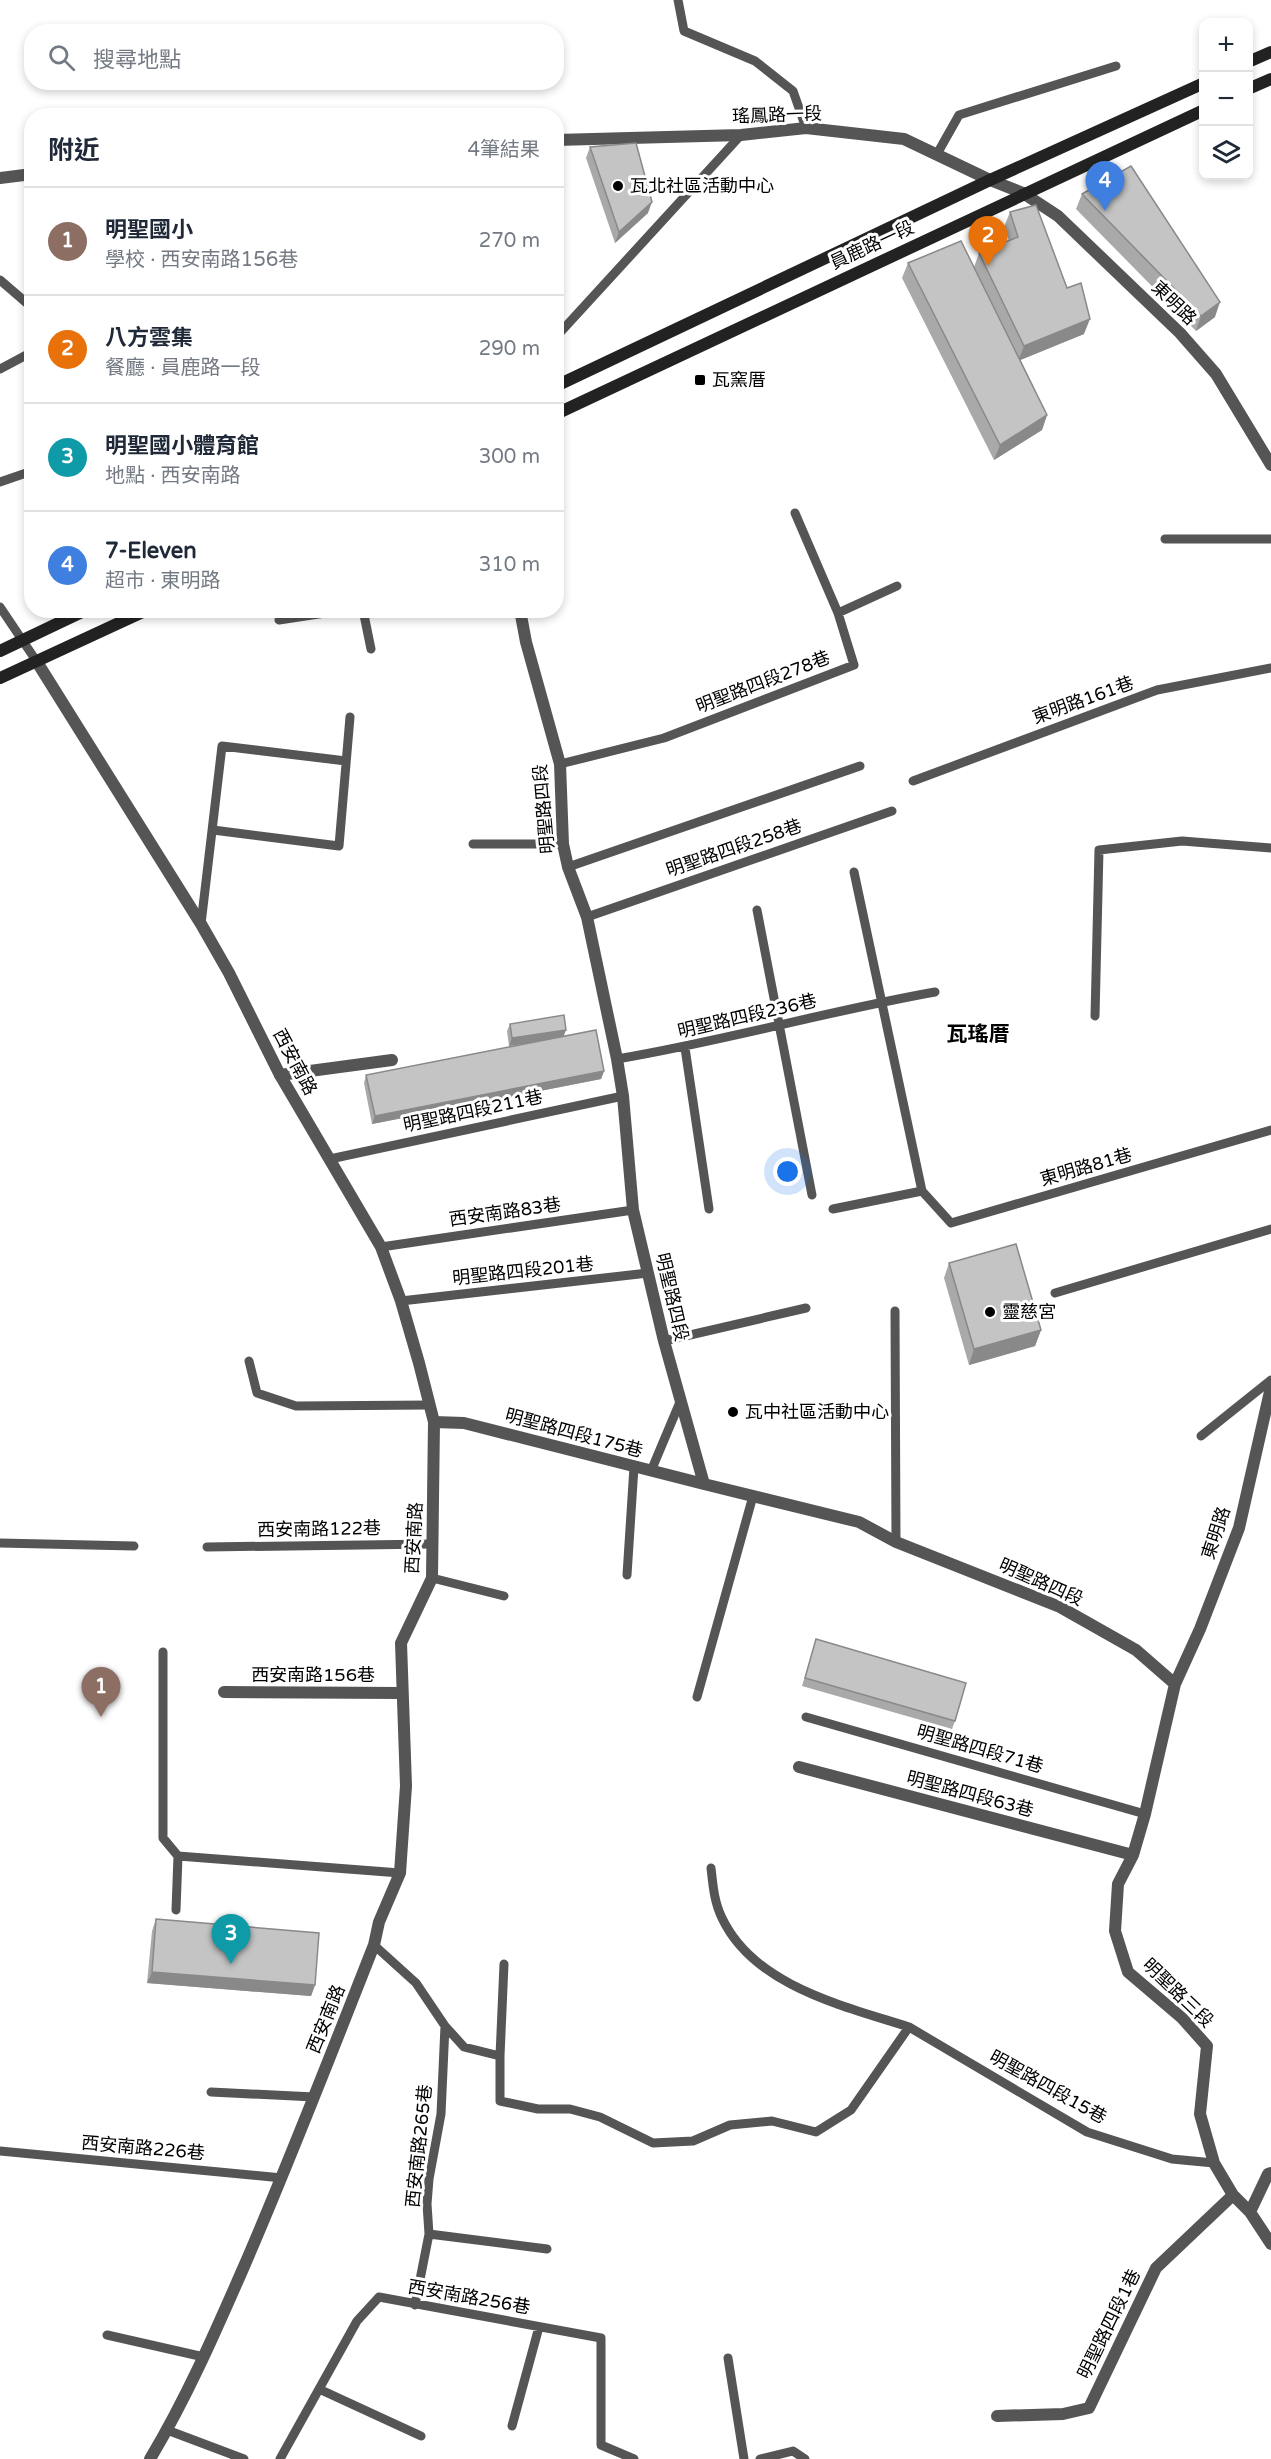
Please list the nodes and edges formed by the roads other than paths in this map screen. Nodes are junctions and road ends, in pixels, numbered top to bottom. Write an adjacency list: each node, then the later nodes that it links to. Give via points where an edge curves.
1 (678, 0): 9 (lane, via 684,31 755,61 793,91)
2 (1271, 52): 3 (main road)
3 (1253, 60)
4 (1116, 66): 12 (lane, via 959,115)
5 (1271, 79): 7 (main road)
6 (1199, 85): 15 (main road, 員鹿路一段)
7 (1253, 87)
8 (1199, 112): 16 (main road, 員鹿路一段)
9 (806, 128): 10 (street, 瑤鳳路一段); 12 (street, 瑤鳳路一段, via 904,139)
10 (741, 135): 11 (street, 瑤鳳路一段); 19 (lane)
11 (564, 140)
12 (937, 154): 15 (street, 瑤鳳路一段)
13 (24, 175): 14 (street)
14 (0, 178)
15 (990, 180): 16 (street, 瑤鳳路一段); 22 (main road, 員鹿路一段)
16 (1023, 193): 23 (main road, 員鹿路一段); 24 (street, 東明路, via 1058,216 1180,333 1216,374)
17 (0, 280): 18 (lane)
18 (24, 301)
19 (564, 328)
20 (24, 356): 21 (lane)
21 (0, 369)
22 (564, 382)
23 (564, 410)
24 (1271, 465)
25 (24, 474): 26 (lane)
26 (0, 482)
27 (795, 513): 32 (lane, 明聖路四段278巷)
28 (1165, 539): 29 (lane)
29 (1271, 539)
30 (897, 586): 32 (lane)
31 (0, 607): 39 (lane)
32 (838, 613): 47 (lane, 明聖路四段278巷, via 854,665 664,738)
33 (69, 618): 39 (main road)
34 (130, 618): 42 (main road)
35 (292, 618): 38 (lane)
36 (365, 618): 40 (lane)
37 (522, 618): 47 (street, 明聖路四段)
38 (279, 620)
39 (24, 640): 41 (main road); 42 (lane)
40 (371, 649)
41 (0, 651)
42 (37, 662): 44 (main road); 59 (street, 西安南路)
43 (1271, 668): 49 (lane, 東明路161巷, via 1157,690)
44 (0, 678)
45 (350, 717): 46 (lane)
46 (346, 761): 51 (lane, via 222,746); 51 (lane, via 339,846)
47 (560, 764): 53 (street, 明聖路四段)
48 (860, 766): 55 (lane)
49 (913, 781)
50 (892, 811): 58 (lane, 明聖路四段258巷)
51 (213, 830): 59 (lane)
52 (473, 844): 53 (lane)
53 (562, 844): 55 (street, 明聖路四段)
54 (1271, 848): 62 (lane, via 1182,841 1099,850)
55 (567, 867): 58 (street, 明聖路四段)
56 (854, 872): 61 (lane)
57 (757, 910): 63 (lane)
58 (586, 917): 65 (street, 明聖路四段)
59 (201, 924): 67 (street, 西安南路)
60 (935, 992): 61 (lane, 明聖路四段236巷)
61 (883, 1001): 63 (lane, 明聖路四段236巷); 71 (lane)
62 (1095, 1017)
63 (779, 1025): 64 (lane, 明聖路四段236巷); 72 (lane)
64 (685, 1048): 65 (lane, 明聖路四段236巷); 73 (lane)
65 (617, 1059): 68 (street, 明聖路四段)
66 (392, 1060): 67 (street)
67 (280, 1075): 70 (street, 西安南路)
68 (623, 1096): 70 (lane, 明聖路四段211巷); 75 (street, 明聖路四段)
69 (1271, 1130): 71 (lane, 東明路81巷, via 951,1223)
70 (330, 1159): 77 (street, 西安南路)
71 (922, 1191): 74 (lane)
72 (812, 1195)
73 (709, 1209)
74 (833, 1209)
75 (633, 1210): 77 (lane, 西安南路83巷); 78 (street, 明聖路四段)
76 (1271, 1229): 79 (lane)
77 (381, 1247): 80 (street, 西安南路)
78 (648, 1274): 80 (lane, 明聖路四段201巷); 83 (street, 明聖路四段)
79 (1055, 1293)
80 (401, 1301): 88 (street, 西安南路)
81 (806, 1308): 83 (lane)
82 (895, 1311): 95 (lane)
83 (664, 1341): 87 (street, 明聖路四段)
84 (249, 1361): 88 (lane, via 257,1393 296,1406)
85 (1271, 1380): 90 (lane)
86 (1271, 1387): 104 (street, 東明路, via 1239,1527)
87 (680, 1402): 92 (lane); 93 (street, 明聖路四段)
88 (430, 1405): 89 (street, 西安南路)
89 (434, 1422): 91 (street, 明聖路四段175巷, via 464,1423); 97 (street, 西安南路)
90 (1201, 1436)
91 (634, 1467): 92 (street, 明聖路四段175巷); 100 (lane)
92 (651, 1471): 93 (street, 明聖路四段175巷)
93 (704, 1484): 94 (street, 明聖路四段)
94 (753, 1496): 95 (street, 明聖路四段, via 859,1522); 107 (lane)
95 (896, 1542): 104 (street, 明聖路四段, via 1060,1607 1136,1650)
96 (0, 1543): 98 (lane)
97 (433, 1544): 99 (lane, 西安南路122巷); 101 (street, 西安南路)
98 (134, 1546)
99 (207, 1547)
100 (627, 1575)
101 (432, 1578): 102 (lane); 106 (street, 西安南路, via 401,1643)
102 (504, 1596)
103 (163, 1652): 112 (lane, via 163,1838)
104 (1175, 1684): 110 (street, 明聖路三段)
105 (224, 1692): 106 (street, 西安南路156巷)
106 (402, 1693): 114 (street, 西安南路, via 406,1786)
107 (697, 1697)
108 (806, 1717): 110 (lane, 明聖路四段71巷)
109 (799, 1767): 111 (street, 明聖路四段63巷)
110 (1145, 1814): 111 (street, 明聖路三段)
111 (1133, 1855): 124 (street, 明聖路三段, via 1118,1884 1115,1931 1128,1972 1182,2018 1207,2046 1200,2114)
112 (178, 1856): 114 (lane); 115 (lane)
113 (711, 1868): 119 (lane, 明聖路四段15巷, via 714,1897 722,1919 761,1964 821,1999)
114 (400, 1873): 116 (street, 西安南路, via 379,1922)
115 (176, 1910)
116 (374, 1945): 118 (lane, via 416,1983); 122 (street, 西安南路)
117 (504, 1964): 120 (lane)
118 (445, 2026): 120 (lane, via 464,2047); 129 (lane, 西安南路265巷, via 441,2114 427,2204)
119 (909, 2027): 120 (lane, via 851,2110 816,2132 772,2121 730,2125 693,2142 653,2143 600,2117 570,2109 538,2109 500,2102); 124 (lane, 明聖路四段15巷, via 1087,2132 1172,2159)
120 (500, 2056)
121 (212, 2092): 122 (lane)
122 (314, 2097): 126 (street, 西安南路)
123 (0, 2151): 126 (lane, 西安南路226巷)
124 (1214, 2163): 127 (street, 明聖路三段)
125 (1271, 2173): 128 (street)
126 (282, 2178): 135 (street, 西安南路)
127 (1233, 2195): 128 (street, 明聖路三段); 138 (street, 明聖路四段1巷, via 1156,2268 1089,2408 1063,2414)
128 (1250, 2211): 130 (street, 明聖路三段)
129 (429, 2234): 131 (lane); 132 (lane, 西安南路265巷)
130 (1271, 2244)
131 (547, 2249)
132 (415, 2305): 133 (lane, 西安南路256巷); 137 (lane, 西安南路256巷, via 379,2297 357,2321)
133 (539, 2327): 139 (lane); 145 (lane, 西安南路256巷, via 601,2338 601,2445)
134 (107, 2335): 135 (lane)
135 (204, 2357): 140 (street, 西安南路)
136 (728, 2358): 146 (lane)
137 (319, 2389): 141 (lane); 144 (lane, 西安南路256巷)
138 (997, 2416)
139 (512, 2426)
140 (167, 2430): 142 (street, 西安南路); 143 (lane)
141 (421, 2436)
142 (150, 2459)
143 (244, 2459)
144 (280, 2459)
145 (633, 2459)
146 (744, 2459)
147 (760, 2459): 148 (lane, via 793,2451)
148 (805, 2459)

